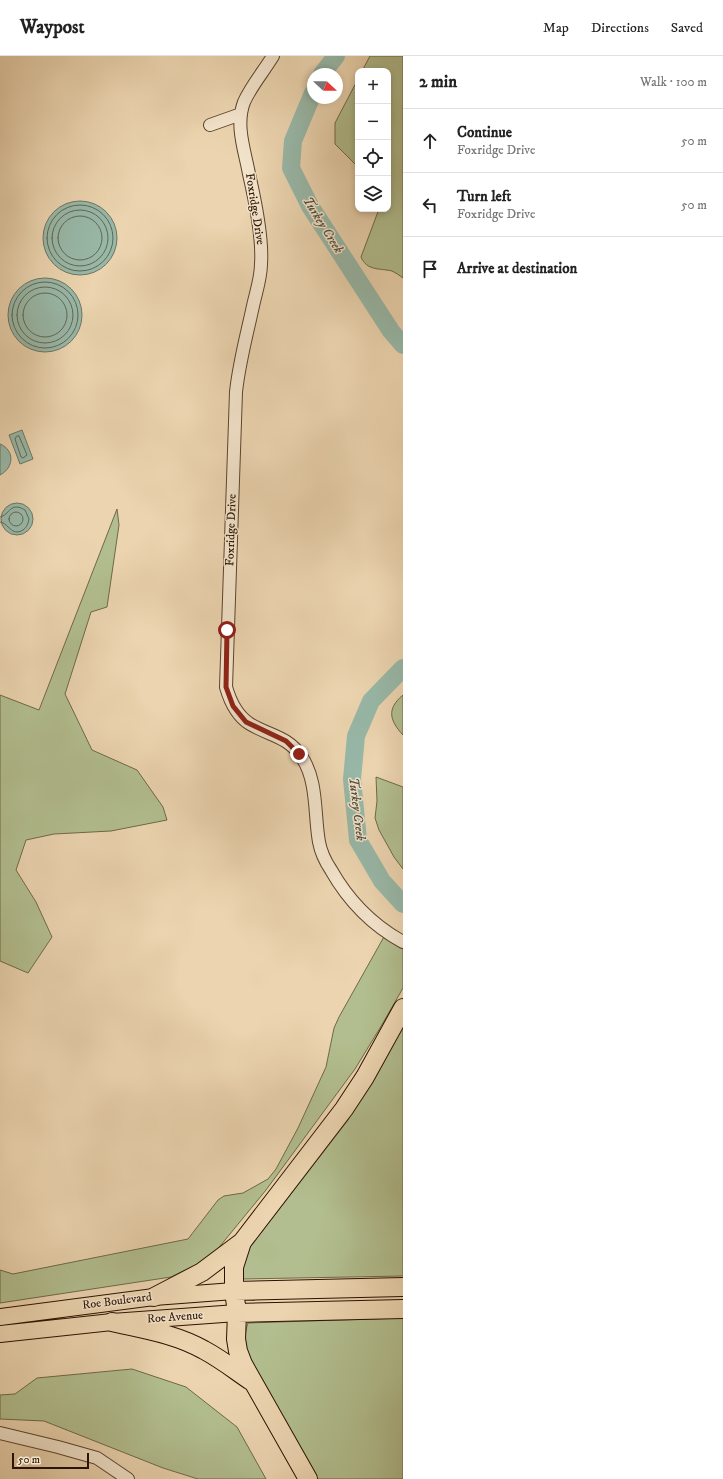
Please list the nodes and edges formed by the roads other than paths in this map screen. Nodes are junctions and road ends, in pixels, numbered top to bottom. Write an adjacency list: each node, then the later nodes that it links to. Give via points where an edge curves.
1 (273, 56): 2 (street, Foxridge Drive, via 244,103)
2 (241, 114): 3 (street); 4 (street, Foxridge Drive, via 241,137 250,174 262,260 236,392 226,687 233,706 246,722 286,741 302,758 312,782 322,855 350,899 385,930)
3 (210, 125)
4 (403, 942)
5 (403, 1008): 6 (highway, via 344,1109)
6 (242, 1242): 8 (highway, via 234,1267); 9 (highway, via 202,1272)
7 (403, 1287): 8 (highway)
8 (234, 1291): 9 (main road, Roe Boulevard); 11 (highway)
9 (154, 1297): 12 (main road, Roe Boulevard)
10 (403, 1309): 11 (highway)
11 (237, 1313): 13 (main road, Roe Avenue); 15 (highway, via 238,1351)
12 (0, 1317)
13 (112, 1322): 14 (main road, Roe Boulevard); 15 (highway, via 163,1333 186,1342 204,1350)
14 (0, 1334)
15 (255, 1384): 18 (highway)
16 (0, 1433): 17 (street, via 97,1458)
17 (128, 1479)
18 (308, 1479)

